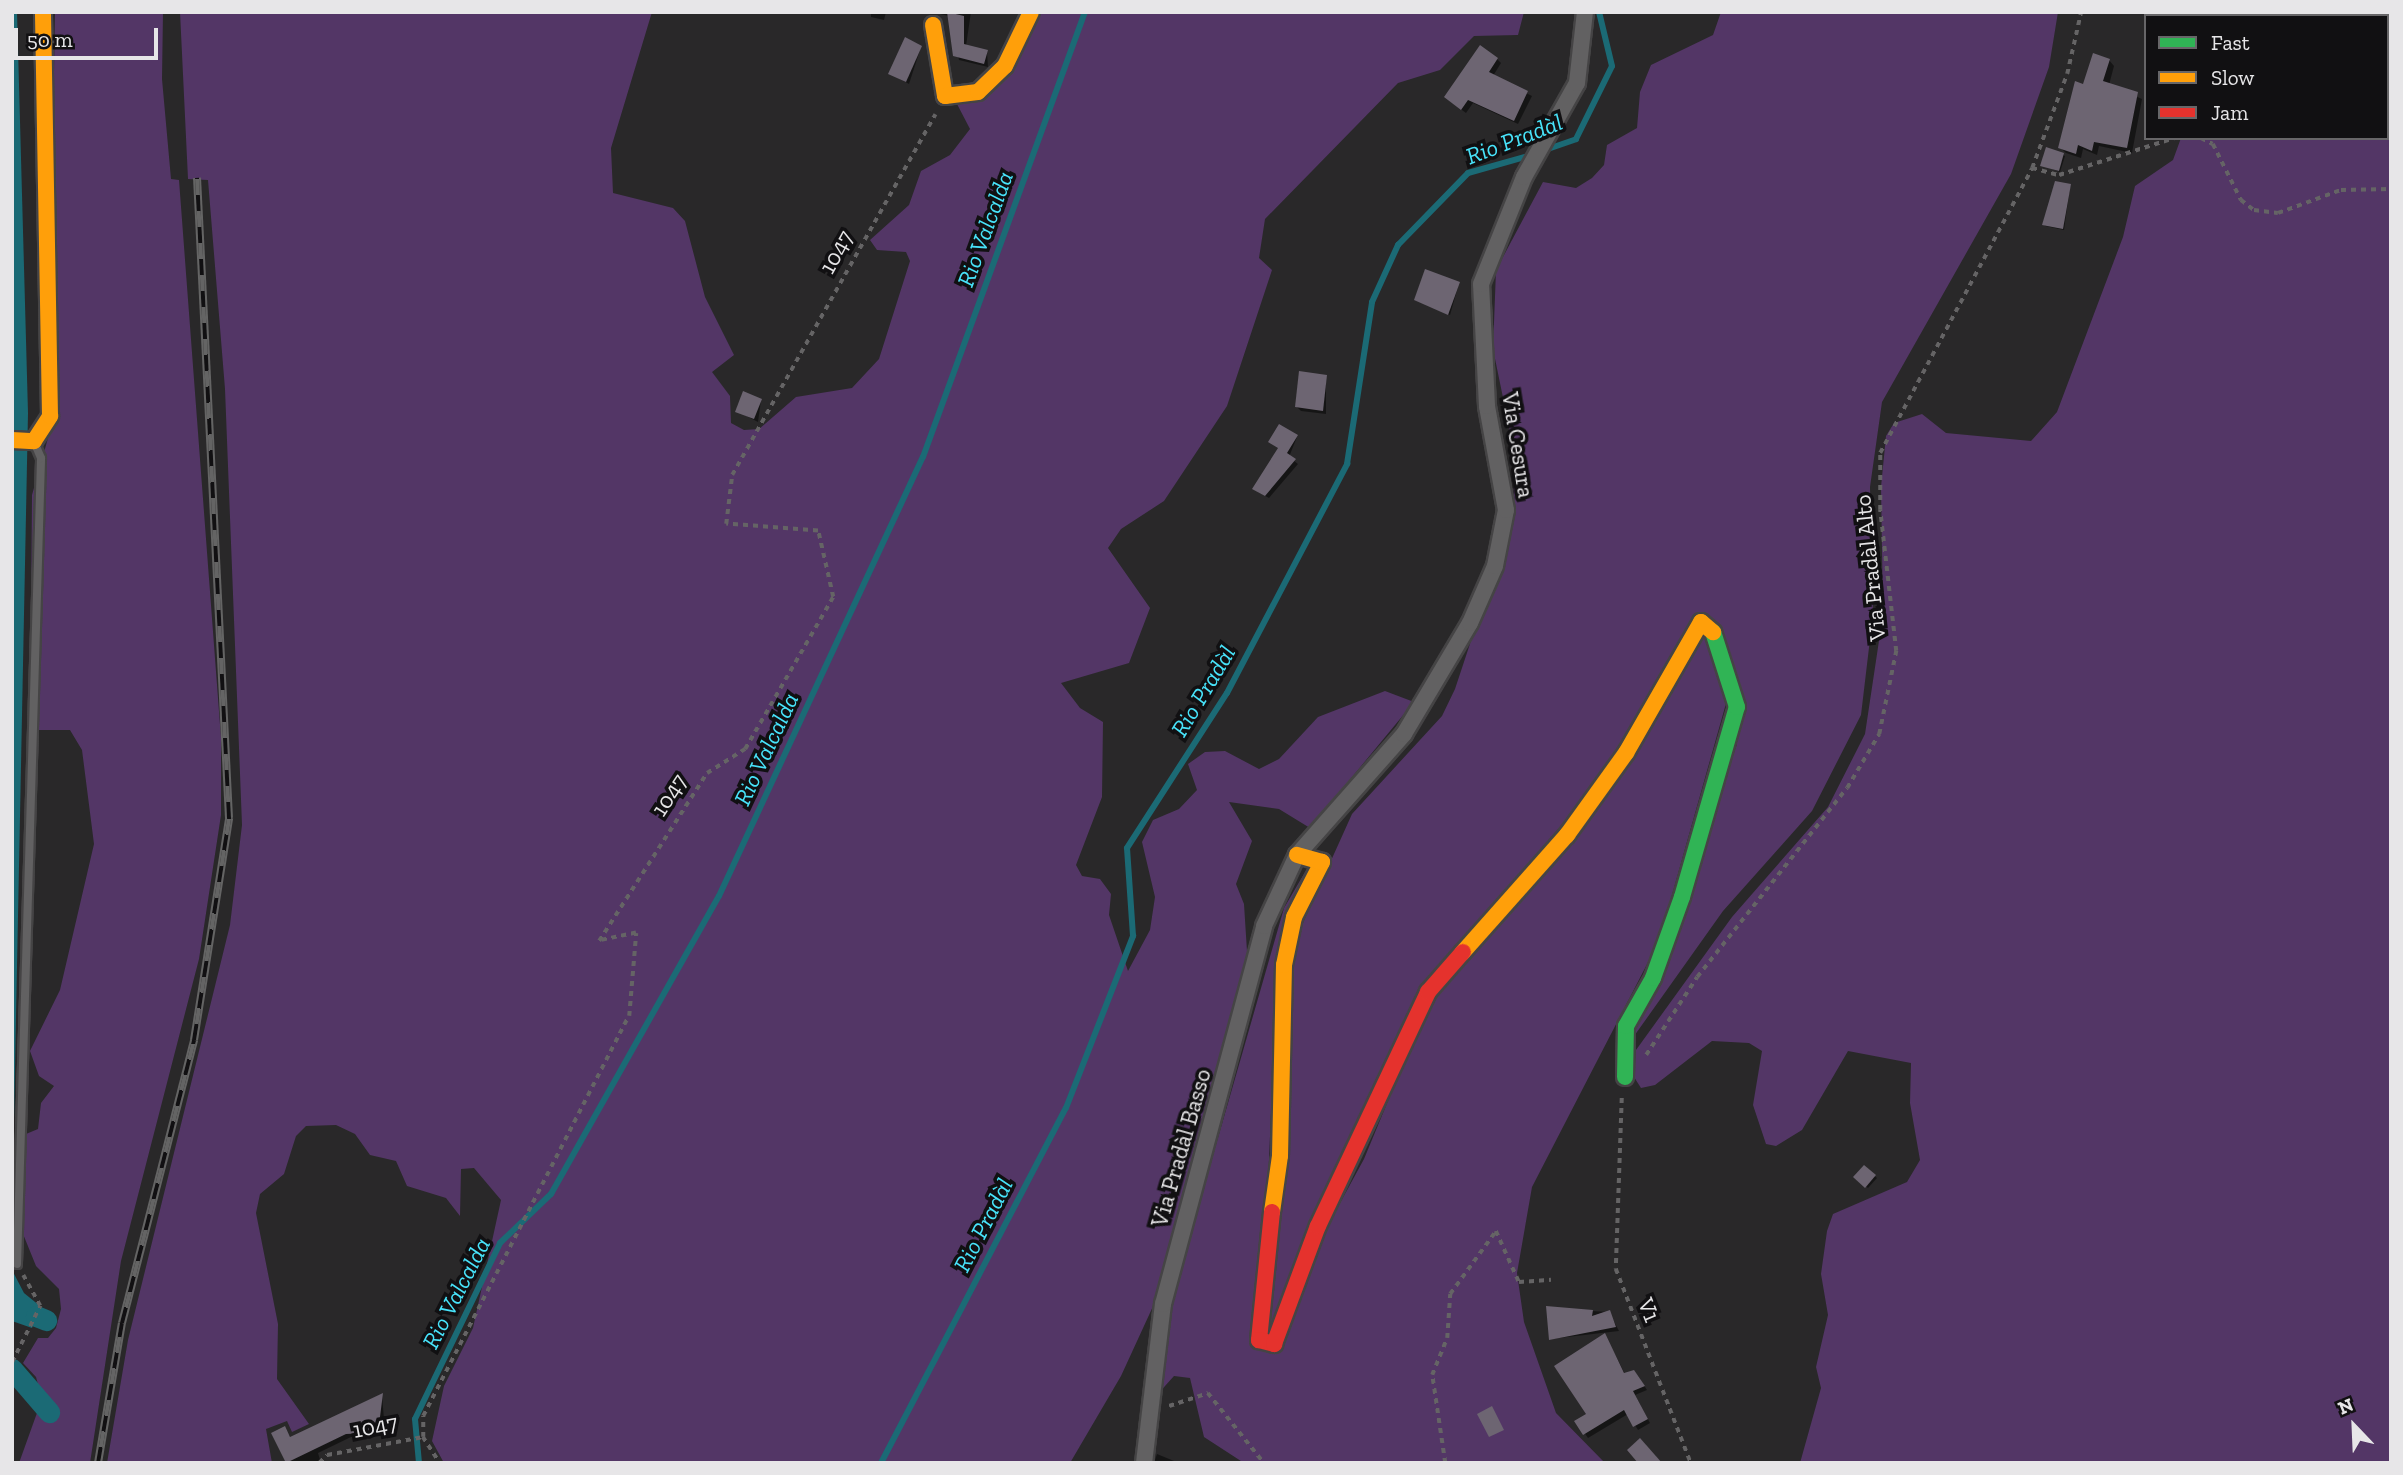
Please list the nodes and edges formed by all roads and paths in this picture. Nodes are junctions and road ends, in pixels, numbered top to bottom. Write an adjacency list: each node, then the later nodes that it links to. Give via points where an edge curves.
1 (43, 12): 11 (street, via 50,416)
2 (1031, 12): 6 (street, via 1006,66 978,92)
3 (1585, 12): 12 (street, Via Cesura, via 1577,83 1536,156 1481,284 1487,406 1506,510 1495,566 1404,734)
4 (2081, 12): 9 (path, Via Pradàl Alto, via 2067,74)
5 (933, 25): 6 (street)
6 (945, 96): 18 (path, 1047 / 1047, via 732,475 726,524 818,531 832,597 745,749 706,773 599,941 636,933 629,1016 529,1210 526,1224 423,1416)
7 (2168, 140): 9 (path, via 2059,175)
8 (2205, 140): 10 (path, via 2213,144 2241,200 2254,210 2278,213 2341,190)
9 (2032, 168): 13 (path, Via Pradàl Alto, via 1880,453 1880,510 1896,652 1879,734 1847,789)
10 (2391, 189)
11 (24, 441): 14 (lane, via 40,458)
12 (1297, 855): 13 (street, via 1322,862 1294,917 1284,965 1280,1156 1260,1302 1259,1340 1274,1344 1318,1226 1428,992 1567,835 1626,753 1701,622 1709,623 1726,659 1737,707 1678,909 1653,978 1626,1026); 21 (street, Via Pradàl Basso, via 1264,926 1193,1176 1163,1304)
13 (1625, 1077): 24 (path, V1, via 1617,1162 1616,1269)
14 (17, 1264): 16 (path, via 40,1306)
15 (1551, 1280): 23 (path, via 1519,1282 1496,1231 1450,1294 1447,1338 1433,1375)
16 (14, 1362)
17 (1164, 1416): 22 (path, via 1185,1396 1208,1393)
18 (423, 1437): 19 (path, 1047, via 327,1455); 20 (path)
19 (320, 1463)
20 (440, 1463)
21 (1144, 1463)
22 (1264, 1463)
23 (1445, 1463)
24 (1691, 1463)

